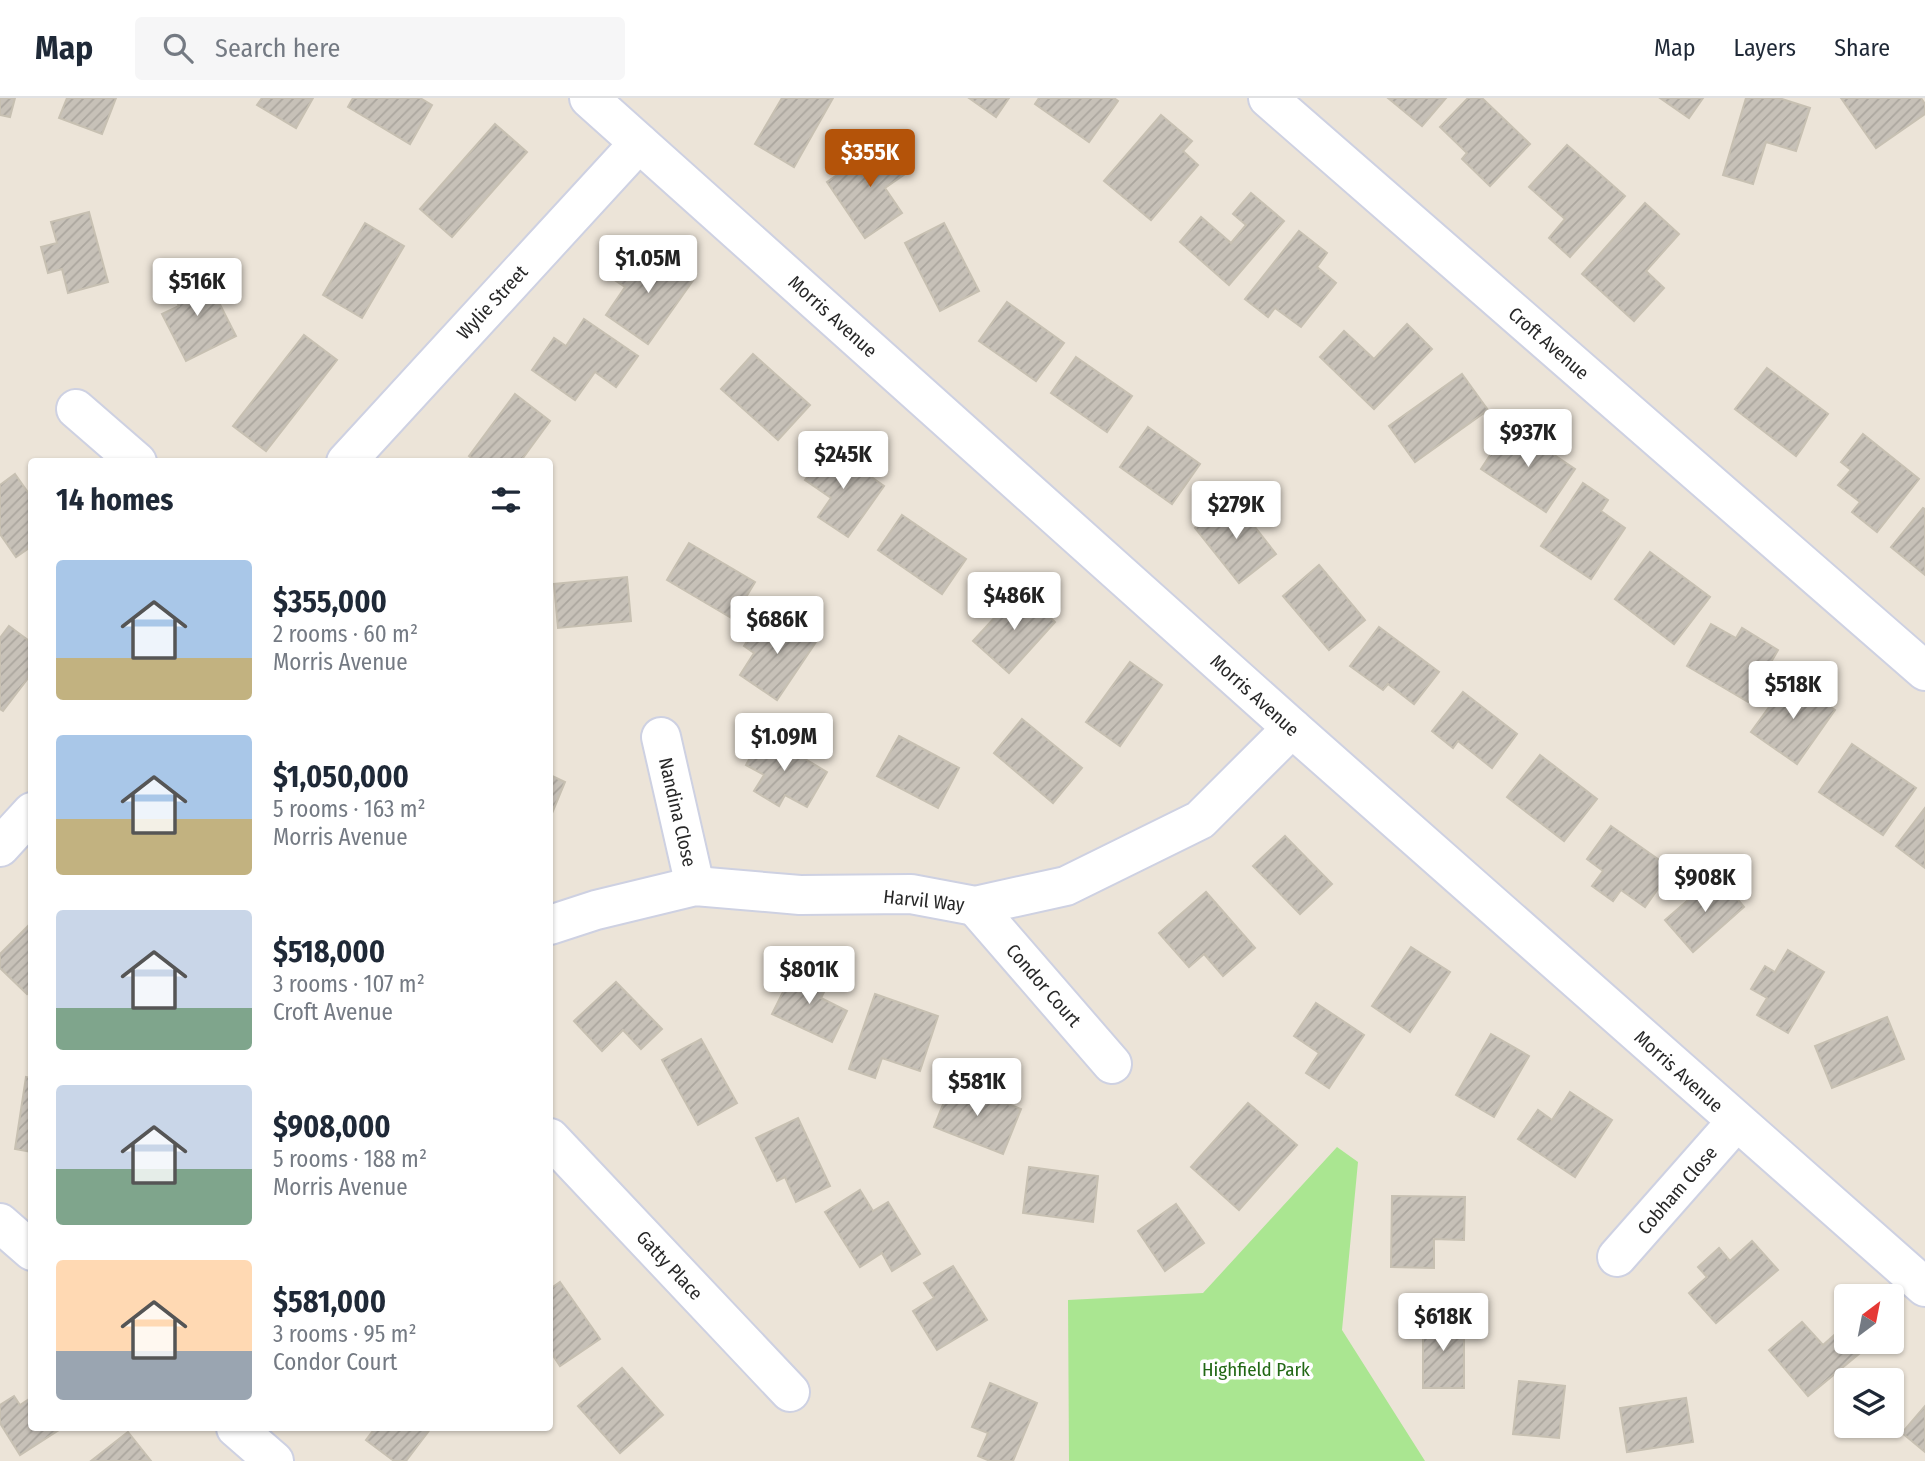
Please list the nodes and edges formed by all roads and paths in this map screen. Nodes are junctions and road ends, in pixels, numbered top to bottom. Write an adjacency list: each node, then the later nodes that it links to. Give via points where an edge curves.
1 (589, 98): 3 (street, Morris Avenue)
2 (1268, 98): 7 (street, Croft Avenue)
3 (639, 143): 6 (street, Wylie Street); 8 (street, Morris Avenue)
4 (76, 409): 5 (street)
5 (132, 458)
6 (350, 458)
7 (1925, 671)
8 (1292, 728): 13 (street, Harvil Way, via 1200,820 1066,886); 16 (street, Morris Avenue)
9 (662, 737): 12 (street, Nandina Close)
10 (28, 816): 11 (street)
11 (0, 847)
12 (695, 886): 13 (street, Harvil Way, via 800,895 911,894); 14 (street, Harvil Way)
13 (975, 906): 15 (street, Condor Court)
14 (553, 924)
15 (1112, 1064)
16 (1736, 1122): 20 (street, Cobham Close); 21 (street, Morris Avenue)
17 (553, 1141): 22 (street, Gatty Place)
18 (0, 1223): 19 (street)
19 (28, 1248)
20 (1617, 1257)
21 (1925, 1287)
22 (790, 1392)
23 (239, 1431): 24 (street)
24 (274, 1461)

